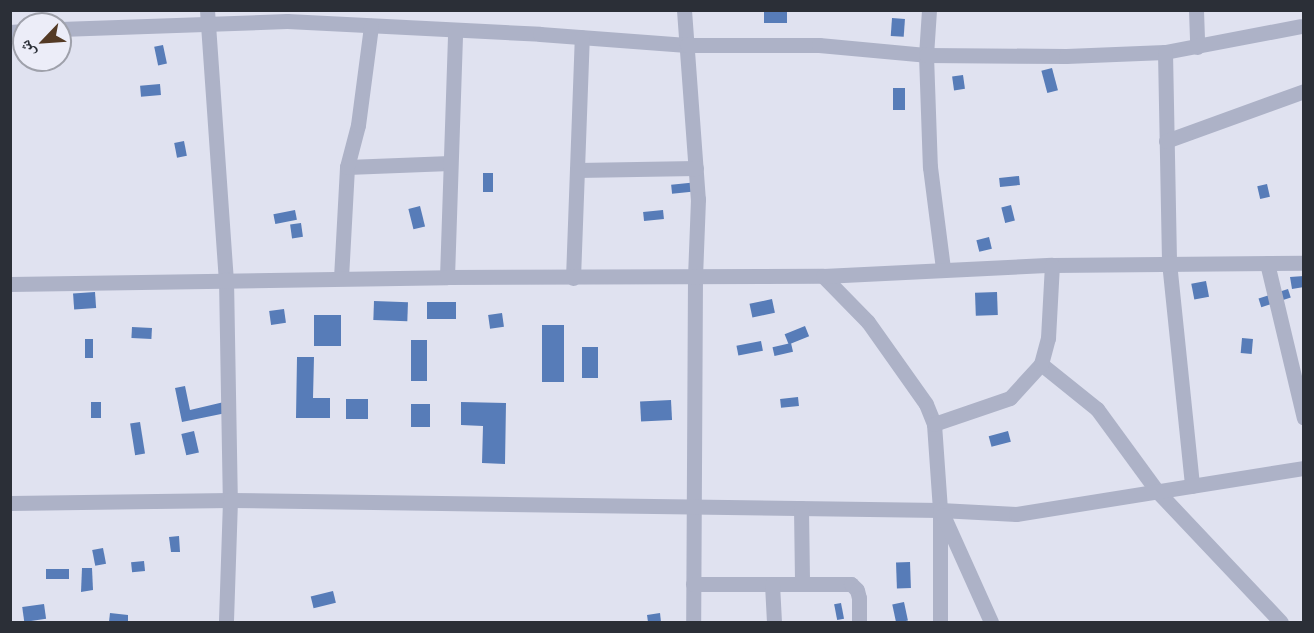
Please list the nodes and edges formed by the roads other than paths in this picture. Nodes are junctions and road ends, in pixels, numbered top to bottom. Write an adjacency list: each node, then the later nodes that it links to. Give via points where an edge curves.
1 (684, 10): 11 (street)
2 (929, 10): 14 (street)
3 (1196, 10): 12 (street)
4 (1296, 10): 7 (street)
5 (208, 17): 6 (street); 8 (street); 31 (street)
6 (371, 26): 9 (street); 18 (street, via 358,124)
7 (1302, 27): 12 (street)
8 (72, 28)
9 (455, 31): 10 (street); 17 (street)
10 (582, 37): 11 (street); 20 (street)
11 (687, 45): 14 (street, via 819,45); 19 (street)
12 (1197, 47): 13 (street)
13 (1165, 52): 14 (street); 16 (street)
14 (926, 55): 25 (street, via 930,168)
15 (1304, 91): 16 (street)
16 (1166, 141): 21 (street)
17 (450, 163): 18 (street); 28 (street)
18 (347, 167): 29 (street)
19 (696, 168): 20 (street); 26 (street)
20 (578, 170): 30 (street)
21 (1169, 262): 22 (street); 24 (street); 37 (street)
22 (1267, 262): 23 (street); 34 (street)
23 (1304, 263)
24 (1052, 265): 25 (street); 33 (street, via 1048,338)
25 (942, 269): 27 (street)
26 (695, 276): 27 (street); 30 (street); 41 (street)
27 (823, 276): 35 (street, via 881,339 926,404)
28 (447, 277): 29 (street); 30 (street)
29 (341, 278): 31 (street)
30 (573, 278)
31 (226, 279): 32 (street); 39 (street)
32 (10, 284)
33 (1041, 364): 35 (street, via 1010,398); 38 (street, via 1097,409)
34 (1304, 418)
35 (934, 424): 43 (street)
36 (1304, 468): 37 (street)
37 (1192, 486): 38 (street)
38 (1157, 491): 43 (street, via 1016,514); 53 (street)
39 (230, 500): 40 (street); 41 (street); 47 (street)
40 (10, 503)
41 (693, 506): 42 (street); 44 (street)
42 (801, 508): 43 (street); 46 (street)
43 (940, 510): 51 (street); 52 (street)
44 (693, 584): 45 (street); 48 (street)
45 (772, 584): 46 (street); 49 (street)
46 (802, 584): 50 (street, via 850,584 859,598)
47 (226, 622)
48 (693, 622)
49 (774, 622)
50 (859, 622)
51 (940, 622)
52 (991, 622)
53 (1281, 622)

